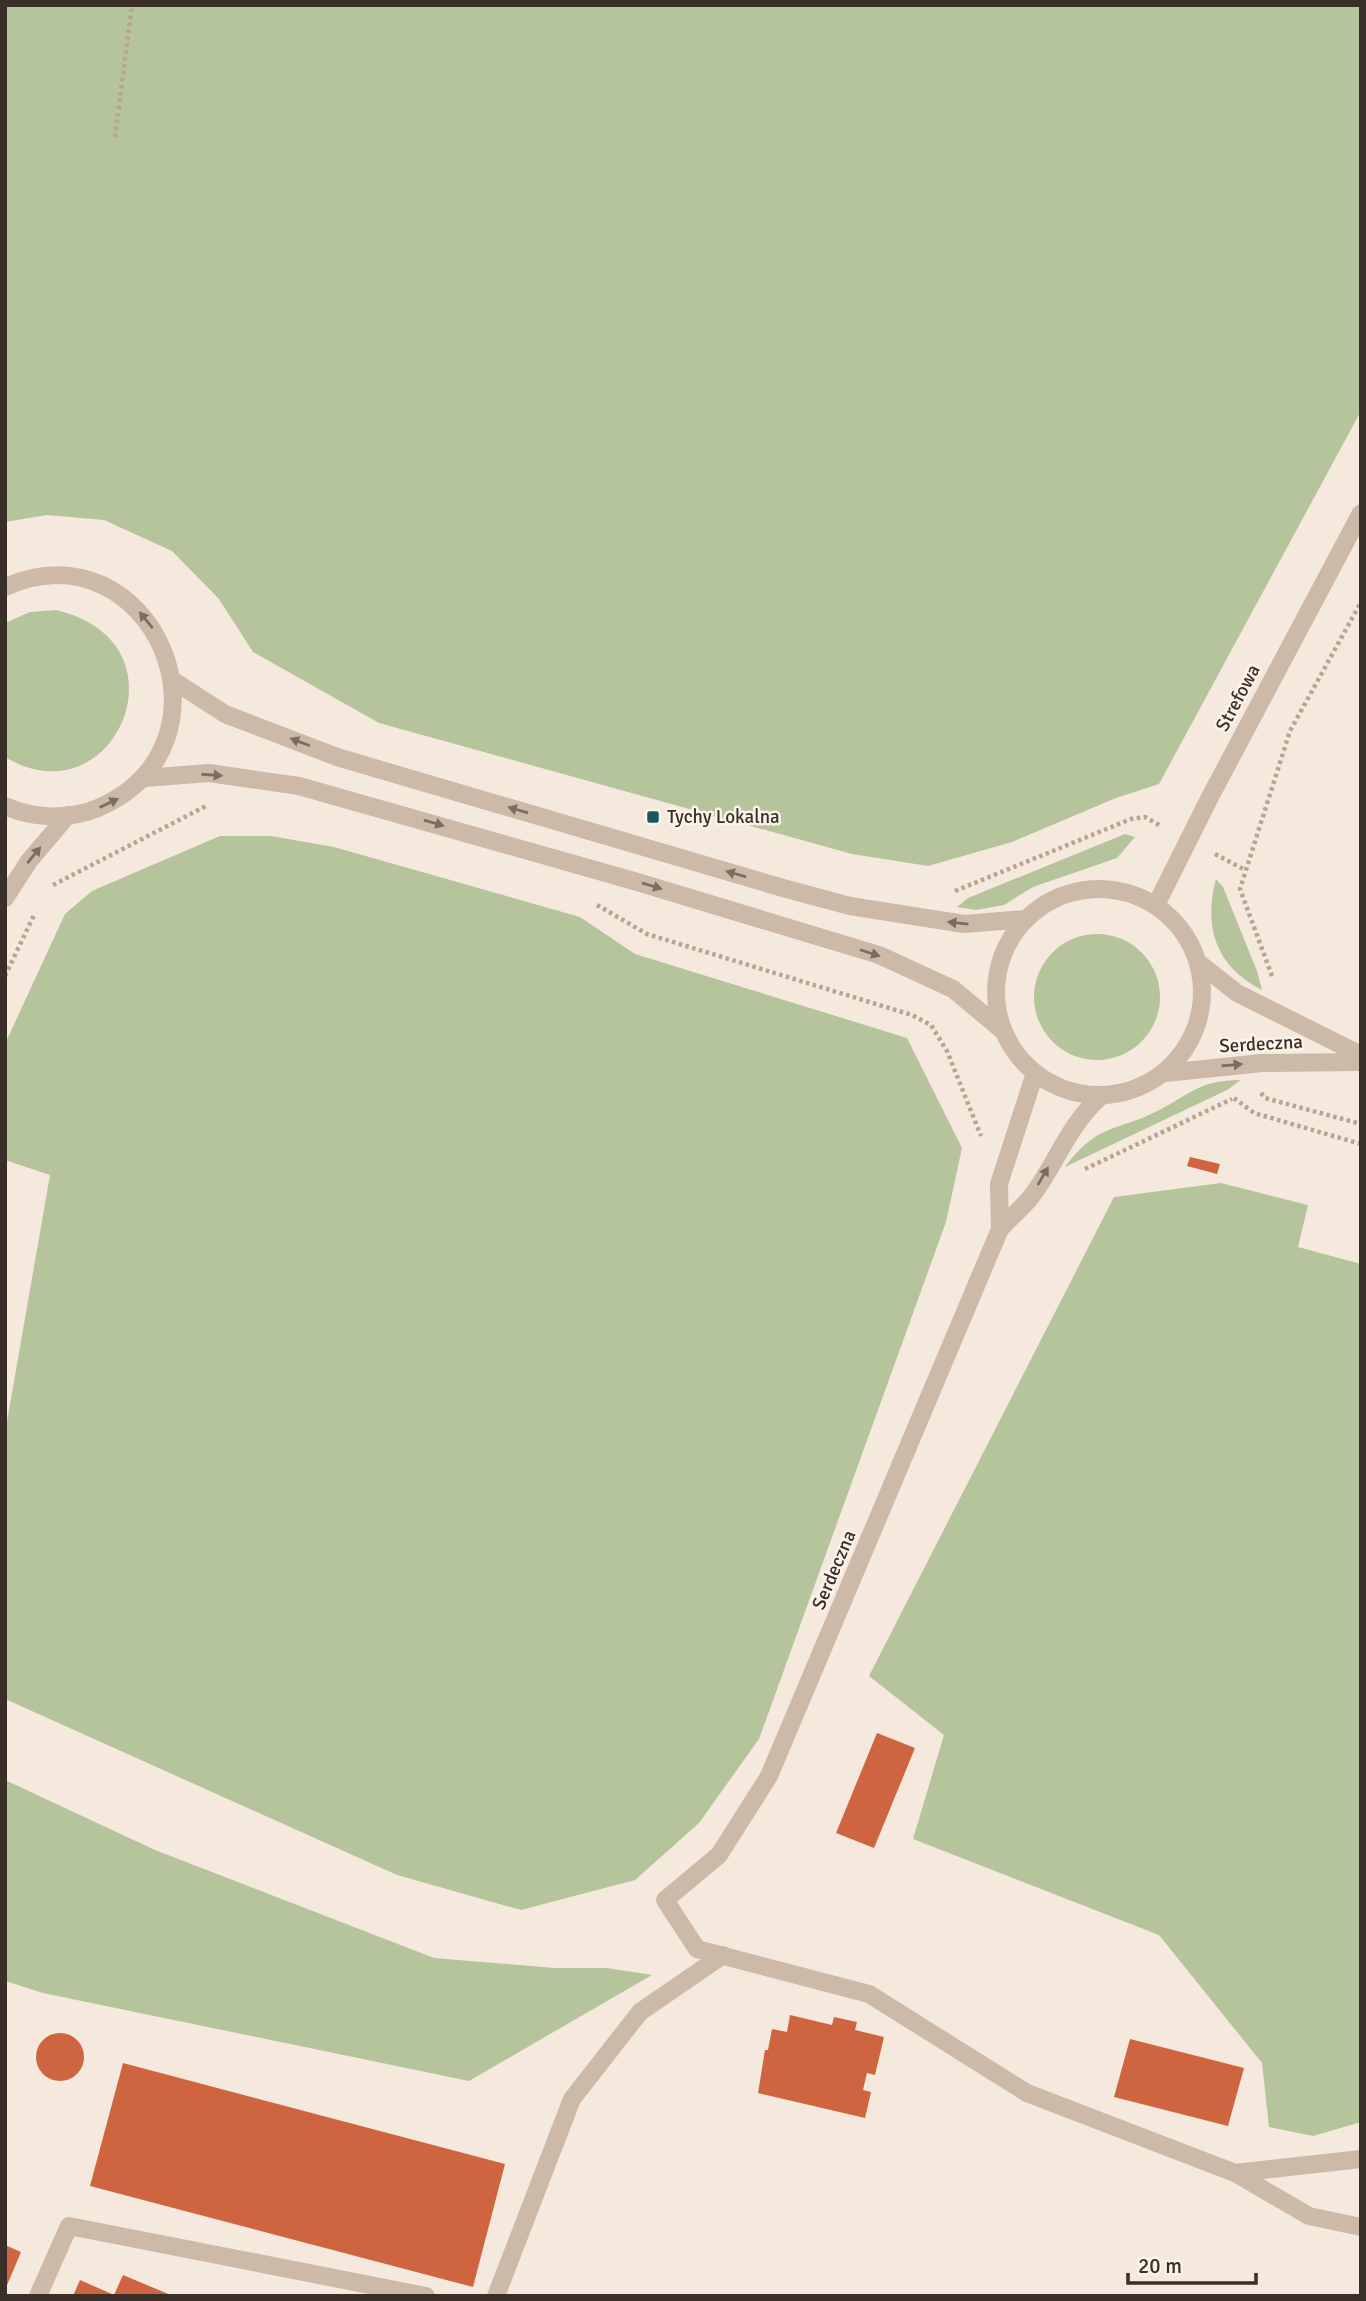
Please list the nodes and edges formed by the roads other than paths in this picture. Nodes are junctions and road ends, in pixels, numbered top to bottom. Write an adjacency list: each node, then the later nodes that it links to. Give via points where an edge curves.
1 (1361, 513): 8 (street, Strefowa)
2 (5, 587): 3 (street, one-way to 2, via 164,648 147,619 121,596 91,581 56,575 22,579)
3 (174, 681): 4 (street, via 170,727 163,749); 9 (street, one-way to 3, via 964,925 850,906 783,888 337,757 225,713)
4 (144, 778): 6 (street, one-way to 4, via 117,800); 11 (street, one-way to 11, via 209,773 351,799 879,955 953,989)
5 (5, 806): 6 (street, via 18,812)
6 (68, 816): 7 (street, one-way to 6, via 29,861)
7 (5, 898)
8 (1156, 905): 9 (street, via 1103,888 1074,891 1048,902); 10 (street, via 1175,921)
9 (1026, 919): 11 (street, via 1008,943 997,971 996,1001)
10 (1199, 963): 12 (street, Serdeczna, via 1237,993); 15 (street, via 1203,987 1194,1035)
11 (1002, 1030): 14 (street, via 1019,1059)
12 (1361, 1055)
13 (1361, 1062): 15 (street, Serdeczna, one-way to 13, via 1262,1063)
14 (1035, 1073): 16 (street, via 1076,1094); 17 (street, via 999,1184)
15 (1165, 1073): 16 (street, via 1145,1086)
16 (1100, 1097): 17 (street, one-way to 16, via 1031,1196 1065,1137)
17 (1000, 1229): 18 (street, Serdeczna, via 769,1776 719,1855 665,1900 697,1949)
18 (723, 1955): 20 (street, via 869,1994 1027,2092); 24 (street, via 640,2012 572,2099)
19 (1361, 2159): 20 (street)
20 (1235, 2173): 21 (street, via 1309,2216)
21 (1361, 2227)
22 (38, 2296): 23 (street, via 69,2226)
23 (426, 2296)
24 (496, 2296)

